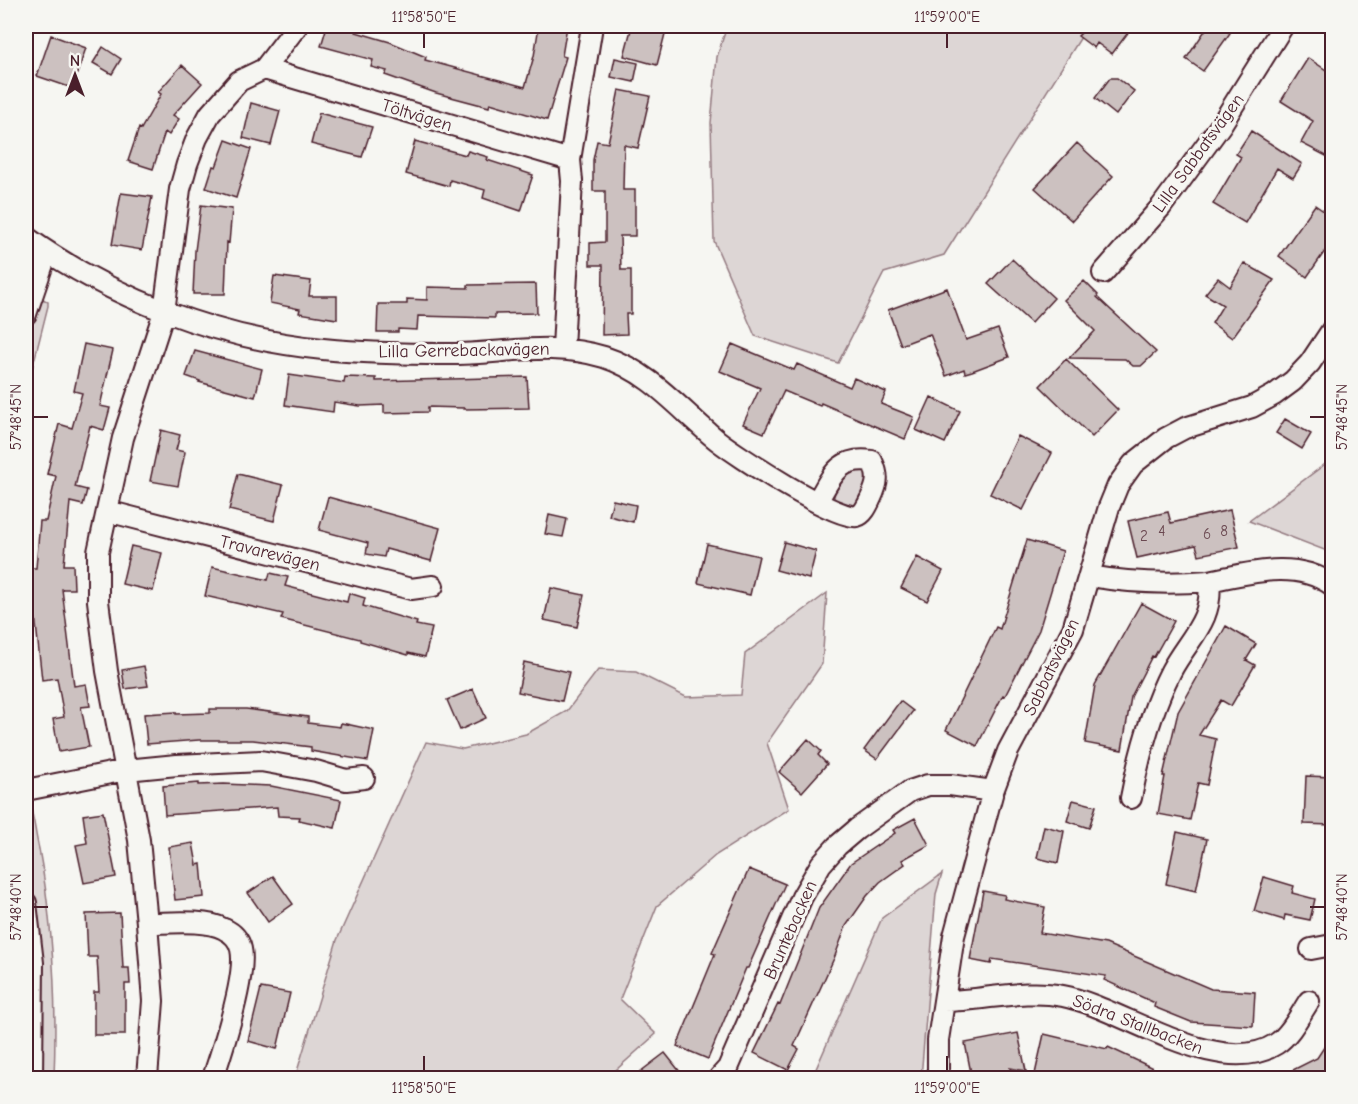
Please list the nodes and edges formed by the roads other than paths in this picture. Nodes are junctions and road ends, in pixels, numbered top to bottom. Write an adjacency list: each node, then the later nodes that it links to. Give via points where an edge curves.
1 (297, 26): 4 (street)
2 (592, 26): 5 (street)
3 (1283, 26): 8 (street, Lilla Sabbatsvägen, via 1221,125 1161,207)
4 (264, 69): 5 (street, Töltvägen); 9 (street, via 239,81 210,114 193,148 180,189)
5 (570, 160): 12 (street)
6 (26, 237): 7 (street, Lilla Gerrebackavägen)
7 (47, 252): 9 (street, Lilla Gerrebackavägen, via 76,271); 10 (street)
8 (1103, 273)
9 (165, 312): 12 (street, Lilla Gerrebackavägen, via 277,343 323,349 456,354); 14 (street, via 123,438)
10 (26, 314)
11 (1332, 330): 15 (street, Sabbatsvägen, via 1310,363 1274,395 1252,407 1185,428 1132,464 1109,507)
12 (563, 348): 13 (street, Lilla Gerrebackavägen, via 604,357 638,372 717,440)
13 (817, 502)
14 (107, 511): 18 (street, Travarevägen, via 411,589); 19 (street, via 98,552 98,601)
15 (1090, 576): 16 (street, via 1143,582); 22 (street, Sabbatsvägen, via 1073,629 1008,751)
16 (1209, 580): 17 (street, via 1296,570); 23 (street, via 1206,614 1171,671 1153,712)
17 (1332, 585)
18 (433, 586)
19 (126, 770): 20 (street, via 261,761 346,780); 21 (street); 25 (street, via 139,840)
20 (364, 778)
21 (26, 790)
22 (993, 791): 28 (street, Sabbatsvägen, via 954,936); 33 (street, Bruntebacken, via 928,785 910,791 837,846 821,864 802,897 735,1053)
23 (1131, 798)
24 (26, 903): 30 (street, via 33,963)
25 (147, 923): 31 (street, via 153,1001); 32 (street, via 215,926 230,932 239,942 242,958 238,982)
26 (1332, 945): 27 (street)
27 (1311, 949)
28 (944, 1001): 29 (street, Södra Stallbacken, via 1018,993 1064,996 1199,1048 1243,1053 1265,1050 1277,1043); 34 (street, Sabbatsvägen)
29 (1310, 1001)
30 (32, 1078)
31 (147, 1078)
32 (213, 1078)
33 (719, 1078)
34 (938, 1078)

